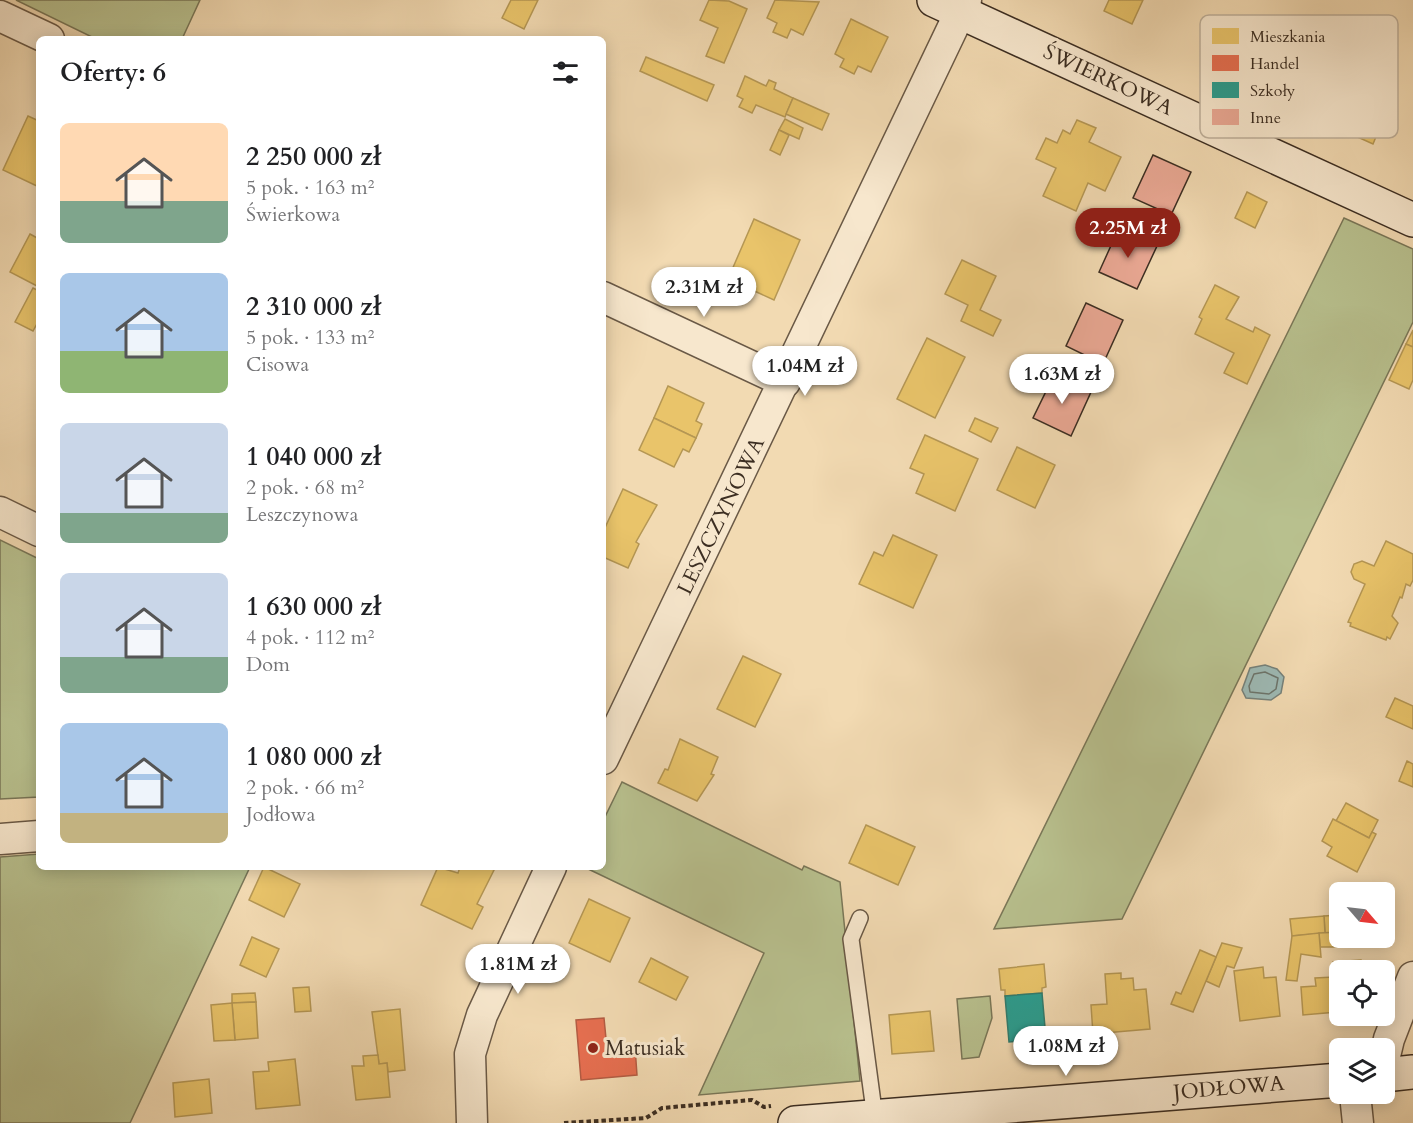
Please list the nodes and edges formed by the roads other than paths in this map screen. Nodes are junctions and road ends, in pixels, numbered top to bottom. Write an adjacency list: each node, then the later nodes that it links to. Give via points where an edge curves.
1 (954, 4): 4 (street, ŚWIERKOWA); 8 (street, LESZCZYNOWA)
2 (0, 16): 3 (street)
3 (43, 36)
4 (1200, 120)
5 (1239, 138): 6 (street, ŚWIERKOWA)
6 (1413, 220)
7 (606, 298): 8 (street)
8 (786, 382): 11 (street, LESZCZYNOWA)
9 (0, 512): 10 (street)
10 (36, 530)
11 (606, 753)
12 (36, 836): 13 (street)
13 (0, 839)
14 (550, 870): 23 (street, via 482,1015 470,1054)
15 (860, 918): 22 (lane, via 850,939)
16 (1413, 977): 17 (street)
17 (1389, 1038)
18 (1413, 1072): 19 (street)
19 (1395, 1074)
20 (1329, 1081): 22 (street, JODŁOWA)
21 (1356, 1104): 25 (street)
22 (875, 1119): 24 (street, JODŁOWA)
23 (472, 1123)
24 (795, 1123)
25 (1358, 1123)

